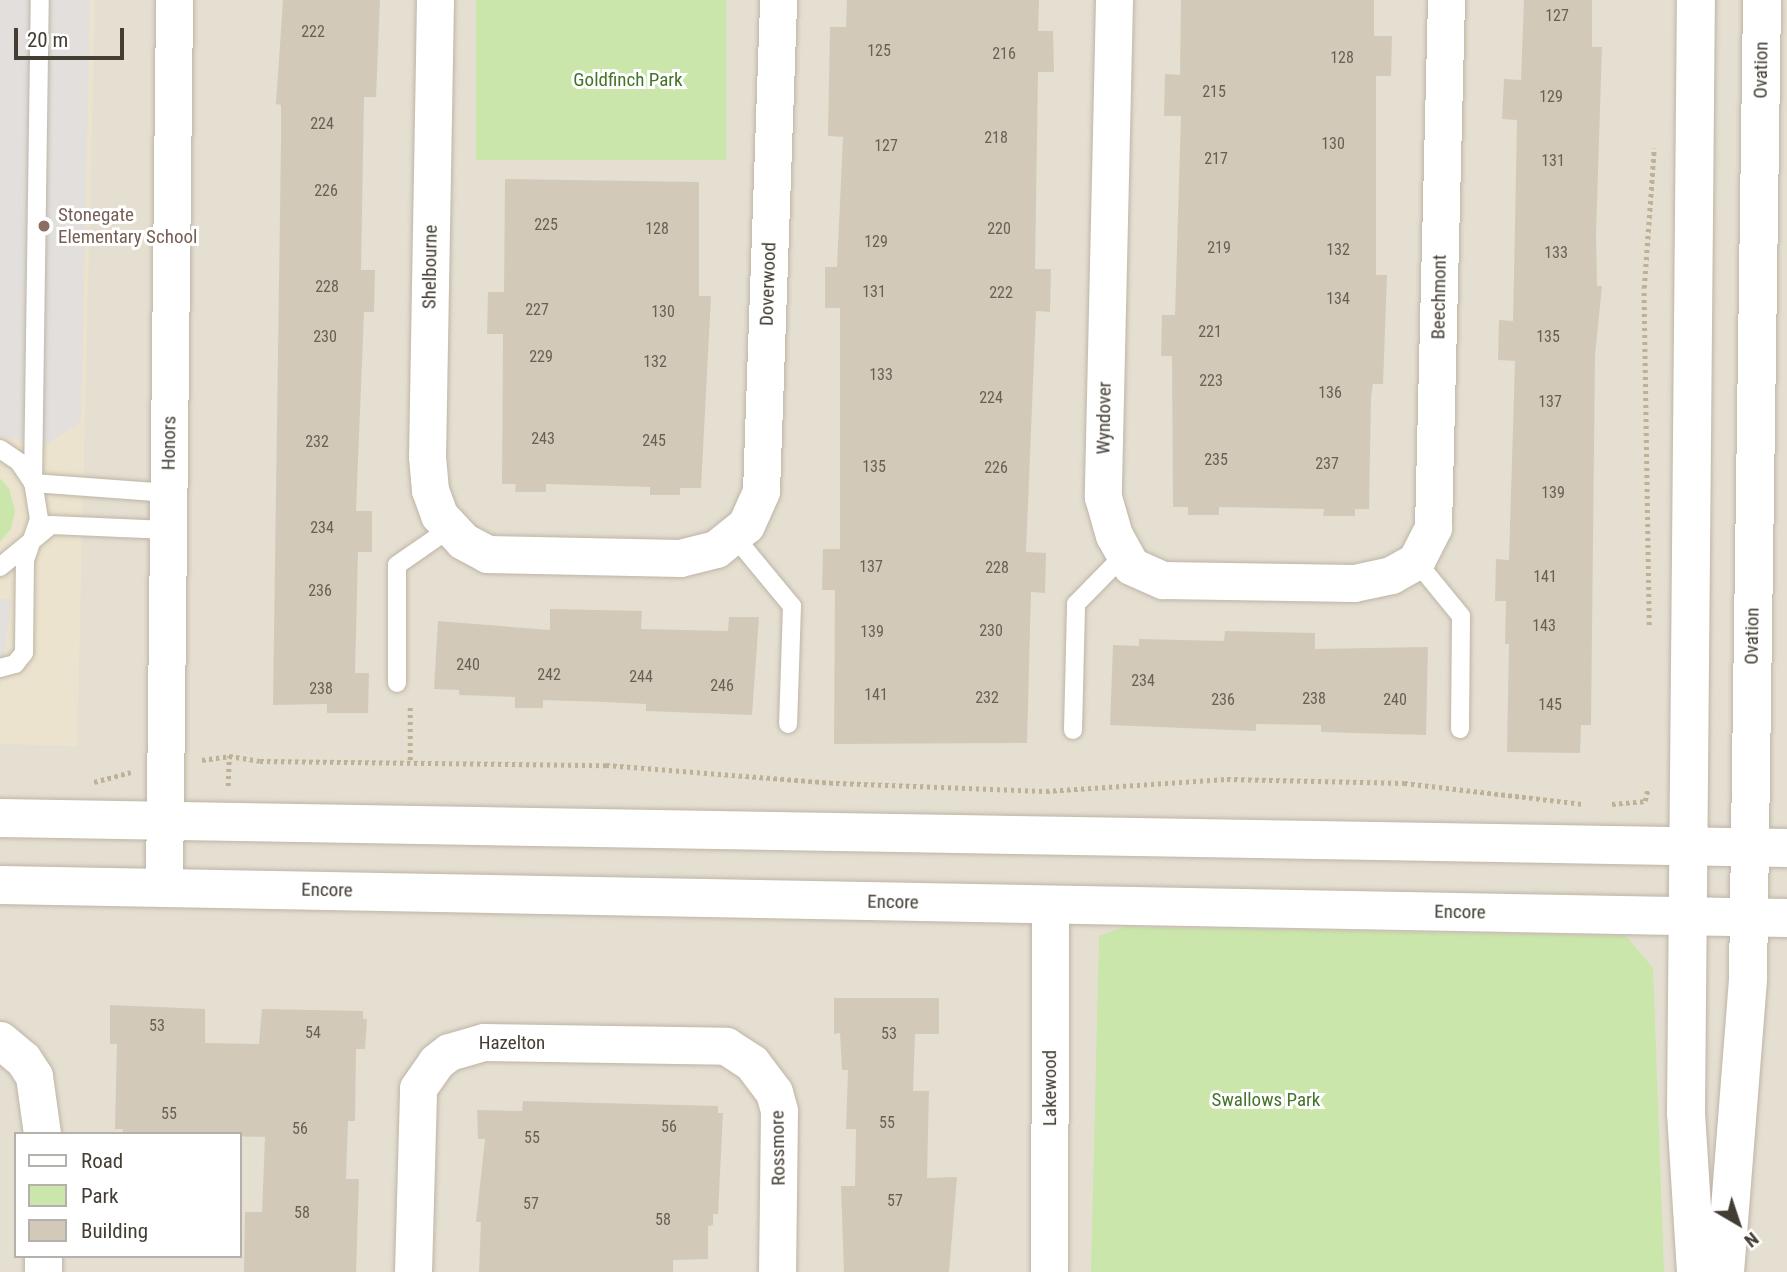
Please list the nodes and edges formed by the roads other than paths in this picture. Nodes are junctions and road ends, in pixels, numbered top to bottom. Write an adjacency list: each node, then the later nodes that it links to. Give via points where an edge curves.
1 (40, 0): 10 (lane)
2 (174, 0): 11 (street, Honors)
3 (435, 0): 12 (street, Shelbourne, via 427,456 430,490)
4 (778, 0): 15 (street, Doverwood, via 761,491 746,526)
5 (1114, 0): 16 (street, Wyndover, via 1102,497)
6 (1446, 0): 18 (street, Beechmont, via 1433,527)
7 (1696, 0): 26 (street)
8 (1762, 0): 27 (street, Ovation)
9 (0, 449): 10 (lane, via 19,462)
10 (33, 483): 11 (lane); 14 (lane, via 39,519)
11 (169, 494): 13 (street, Honors)
12 (449, 529): 15 (street, Shelbourne, via 487,554 680,558); 20 (lane, via 397,565)
13 (168, 530): 14 (lane, via 51,525); 25 (street, Honors)
14 (33, 540): 17 (lane); 19 (lane, via 25,560 24,653 15,664)
15 (725, 542): 21 (lane, via 792,606)
16 (1125, 554): 18 (street, Wyndover, via 1131,566 1164,580 1354,583); 23 (lane, via 1076,604)
17 (0, 568)
18 (1403, 568): 22 (lane, via 1461,616)
19 (0, 668)
20 (397, 683)
21 (788, 724)
22 (1460, 729)
23 (1073, 730)
24 (0, 818): 25 (street)
25 (166, 818): 26 (street); 30 (street, Honors)
26 (1689, 847): 27 (street); 32 (street)
27 (1748, 847): 28 (street); 33 (street, Ovation)
28 (1787, 848)
29 (0, 885): 30 (street, Encore)
30 (164, 886): 31 (street, Encore)
31 (1050, 905): 32 (street, Encore); 40 (street, Lakewood)
32 (1689, 915): 33 (street, Encore); 41 (street, via 1686,1113)
33 (1748, 918): 34 (street, Encore); 42 (street, Ovation, via 1747,992)
34 (1787, 918)
35 (0, 1040): 37 (street, via 23,1059 34,1076)
36 (726, 1046): 38 (street, Hazelton, via 484,1042 449,1052 425,1076 415,1102); 39 (street, Rossmore, via 765,1076 779,1111)
37 (42, 1132)
38 (413, 1272)
39 (777, 1272)
40 (1049, 1272)
41 (1696, 1272)
42 (1725, 1272)

